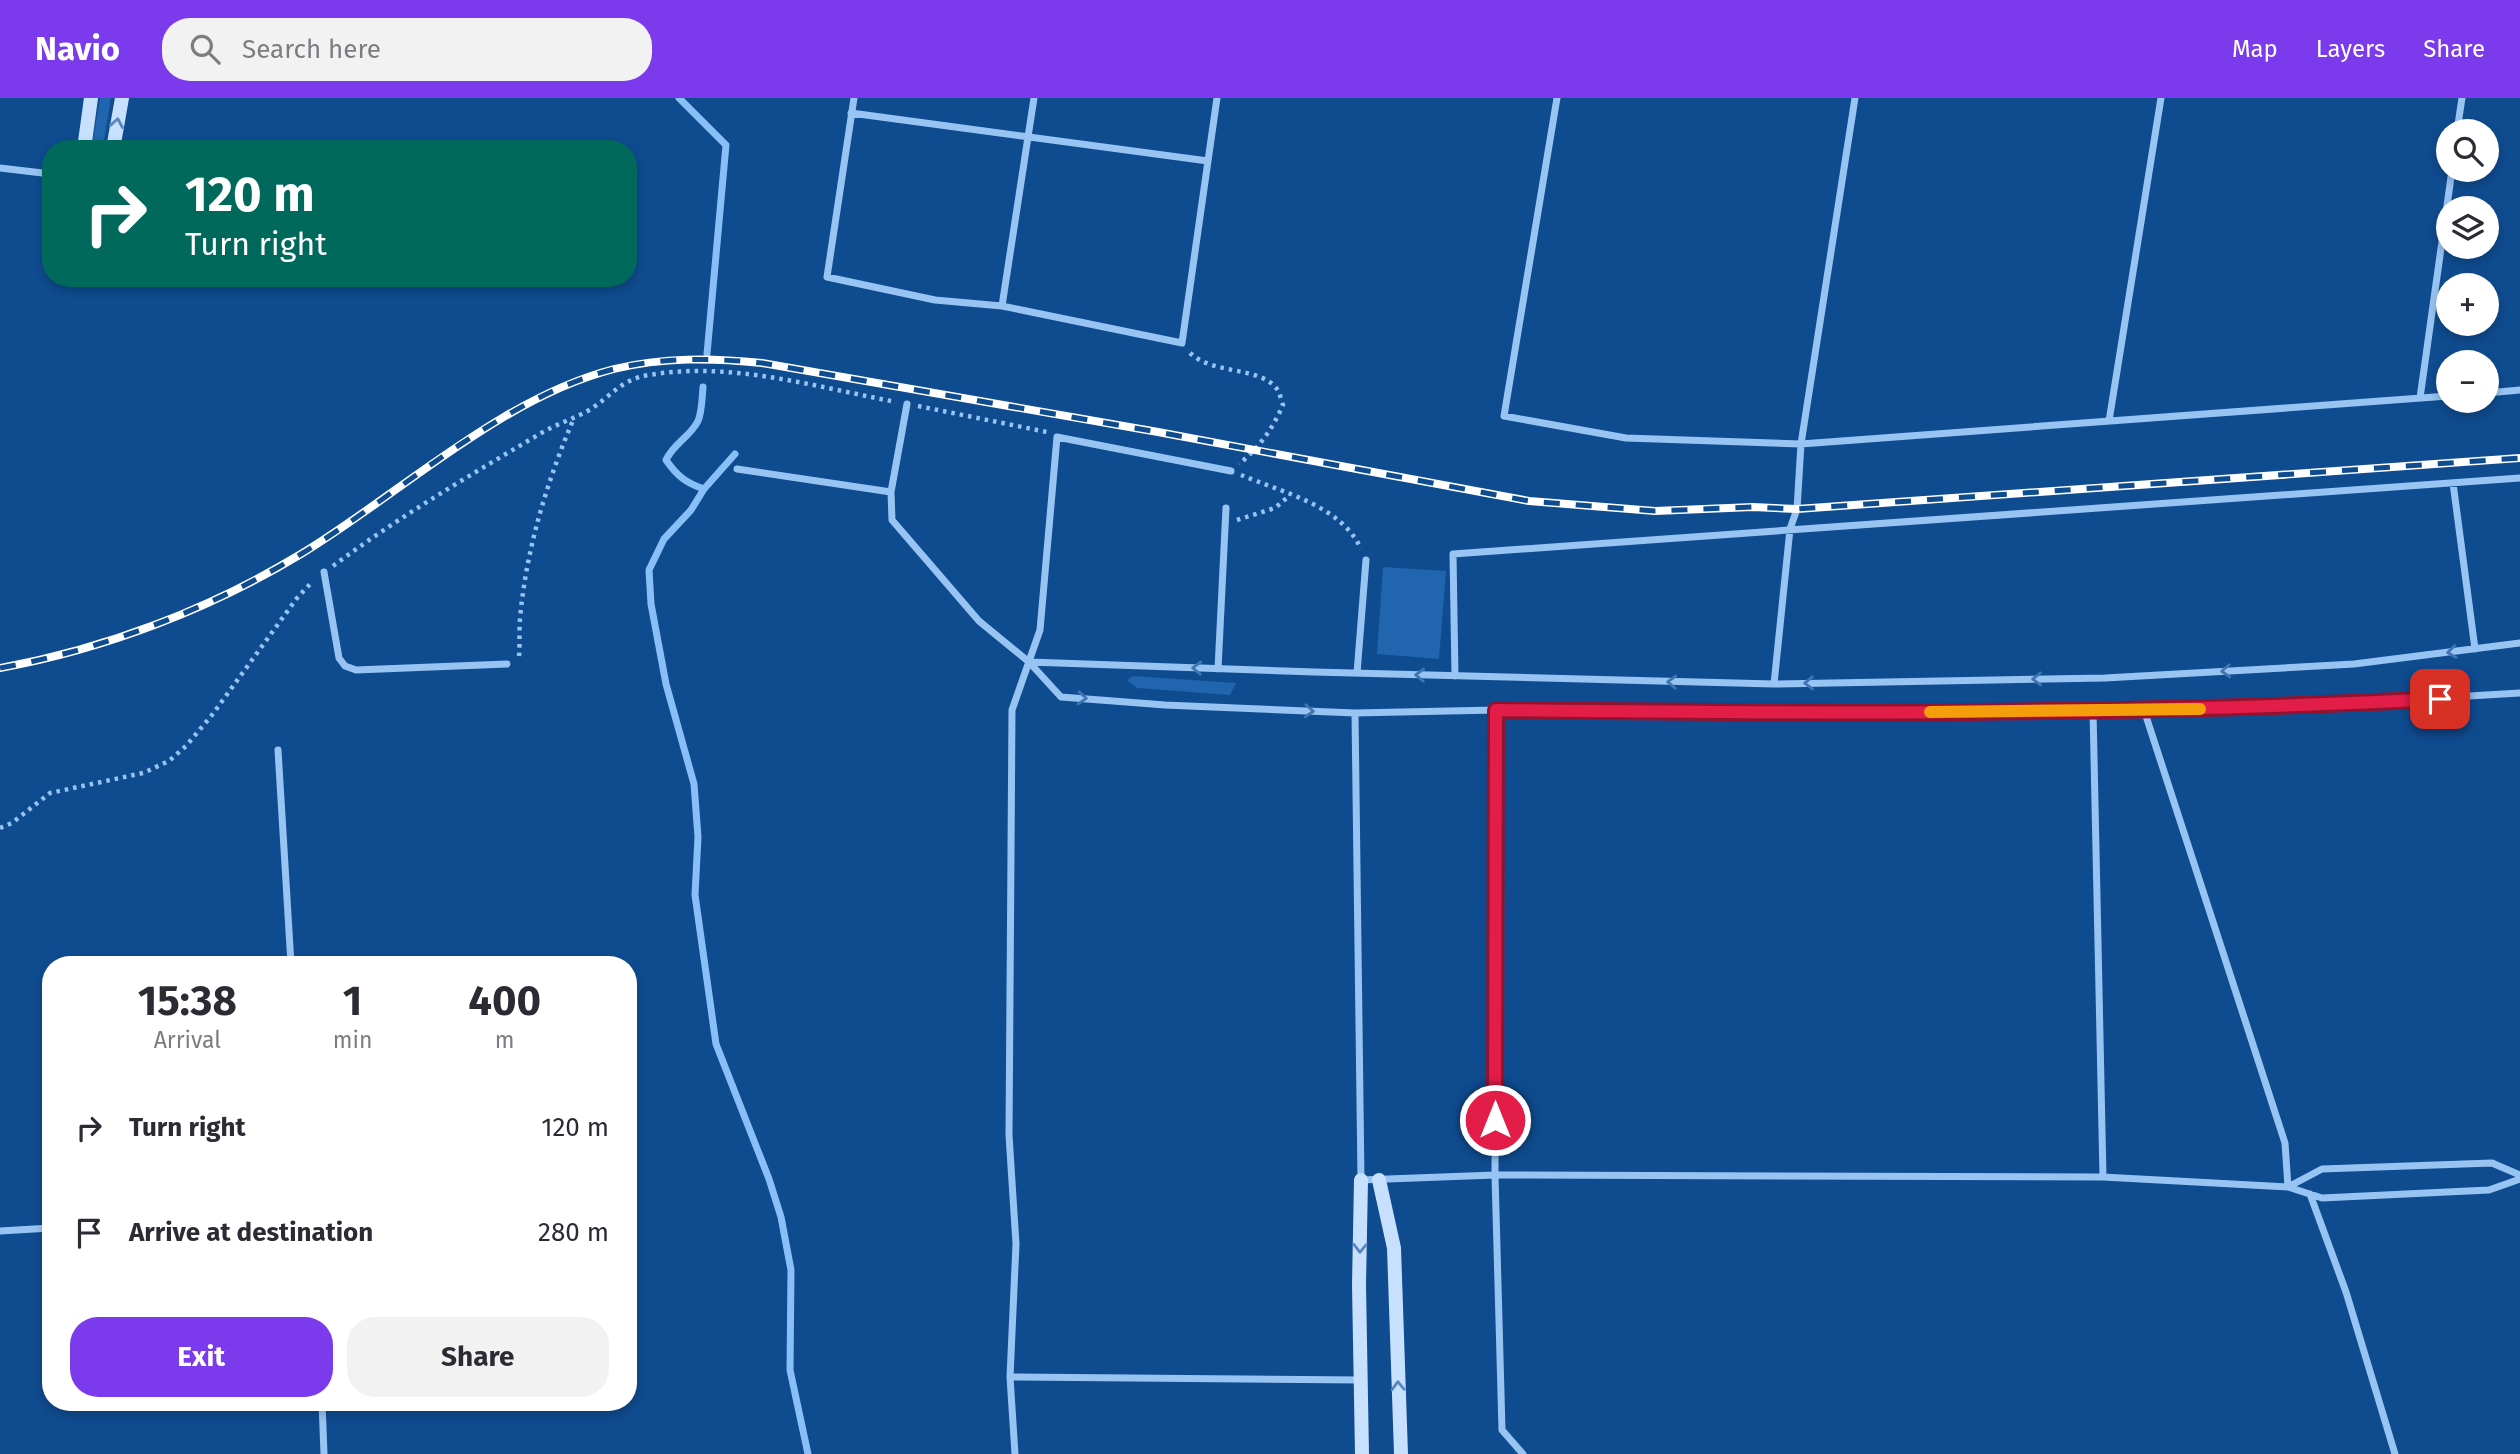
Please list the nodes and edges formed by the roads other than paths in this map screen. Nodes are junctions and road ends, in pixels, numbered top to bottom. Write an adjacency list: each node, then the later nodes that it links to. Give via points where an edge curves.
1 (91, 98): 13 (street)
2 (121, 98): 14 (street, one-way to 2)
3 (853, 98): 10 (street)
4 (1034, 98): 12 (street)
5 (1217, 98): 15 (street)
6 (1557, 98): 26 (street, via 1504,416 1626,438)
7 (1855, 98): 26 (street)
8 (2161, 98): 25 (street)
9 (2462, 98): 11 (street)
10 (851, 113): 12 (street); 19 (street, via 827,277 935,300)
11 (2459, 119)
12 (1028, 137): 15 (street); 19 (street)
13 (84, 140)
14 (114, 140)
15 (1208, 161): 19 (street, via 1182,343)
16 (0, 167): 17 (street)
17 (42, 173)
18 (2450, 182): 23 (street)
19 (1002, 306)
20 (2520, 390): 21 (street)
21 (2499, 392)
22 (2436, 397): 23 (street)
23 (2420, 398): 25 (street)
24 (907, 404): 31 (street)
25 (2109, 421): 26 (street)
26 (1801, 444): 33 (street, via 1797,509)
27 (737, 469): 31 (street)
28 (1230, 471): 38 (street, via 1057,437 1040,630)
29 (2520, 478): 30 (street)
30 (2453, 483): 33 (street); 37 (street)
31 (891, 492): 38 (street, via 892,520 979,621)
32 (1227, 508): 40 (street)
33 (1790, 529): 42 (street, via 1453,554); 43 (street)
34 (1366, 560): 41 (street)
35 (324, 572): 39 (street, via 339,658 345,666 356,670)
36 (2520, 643): 37 (street)
37 (2475, 649): 43 (street, one-way to 43, via 2354,664 2105,678)
38 (1029, 662): 40 (street, one-way to 38); 48 (street, one-way to 48, via 1061,697); 60 (street, via 1012,710 1010,778 1009,1135 1016,1244)
39 (507, 664)
40 (1218, 669): 41 (street)
41 (1357, 673): 42 (street, one-way to 41)
42 (1455, 676): 43 (street, one-way to 42)
43 (1774, 684)
44 (2520, 693): 47 (street, via 2266,708)
45 (1496, 710): 46 (street); 48 (street); 51 (street)
46 (2092, 710): 47 (street); 52 (street)
47 (2144, 710): 56 (street, via 2286,1143)
48 (1355, 713): 54 (street)
49 (278, 750): 50 (street)
50 (291, 956)
51 (1495, 1175): 52 (street); 55 (street); 67 (street, via 1502,1430)
52 (2103, 1177): 56 (street)
53 (2520, 1177): 56 (street, via 2492,1163 2322,1169); 57 (street, via 2489,1190 2322,1198)
54 (1361, 1180): 55 (street); 61 (street, one-way to 61)
55 (1379, 1180): 66 (street, one-way to 55, via 1394,1248)
56 (2288, 1187): 57 (street)
57 (2310, 1194): 68 (street, via 2346,1292)
58 (42, 1229): 59 (street)
59 (0, 1231)
60 (1010, 1377): 61 (street); 64 (street)
61 (1362, 1380): 65 (street)
62 (322, 1411): 63 (street)
63 (324, 1454)
64 (1015, 1454)
65 (1363, 1454)
66 (1401, 1454)
67 (1523, 1454)
68 (2395, 1454)

